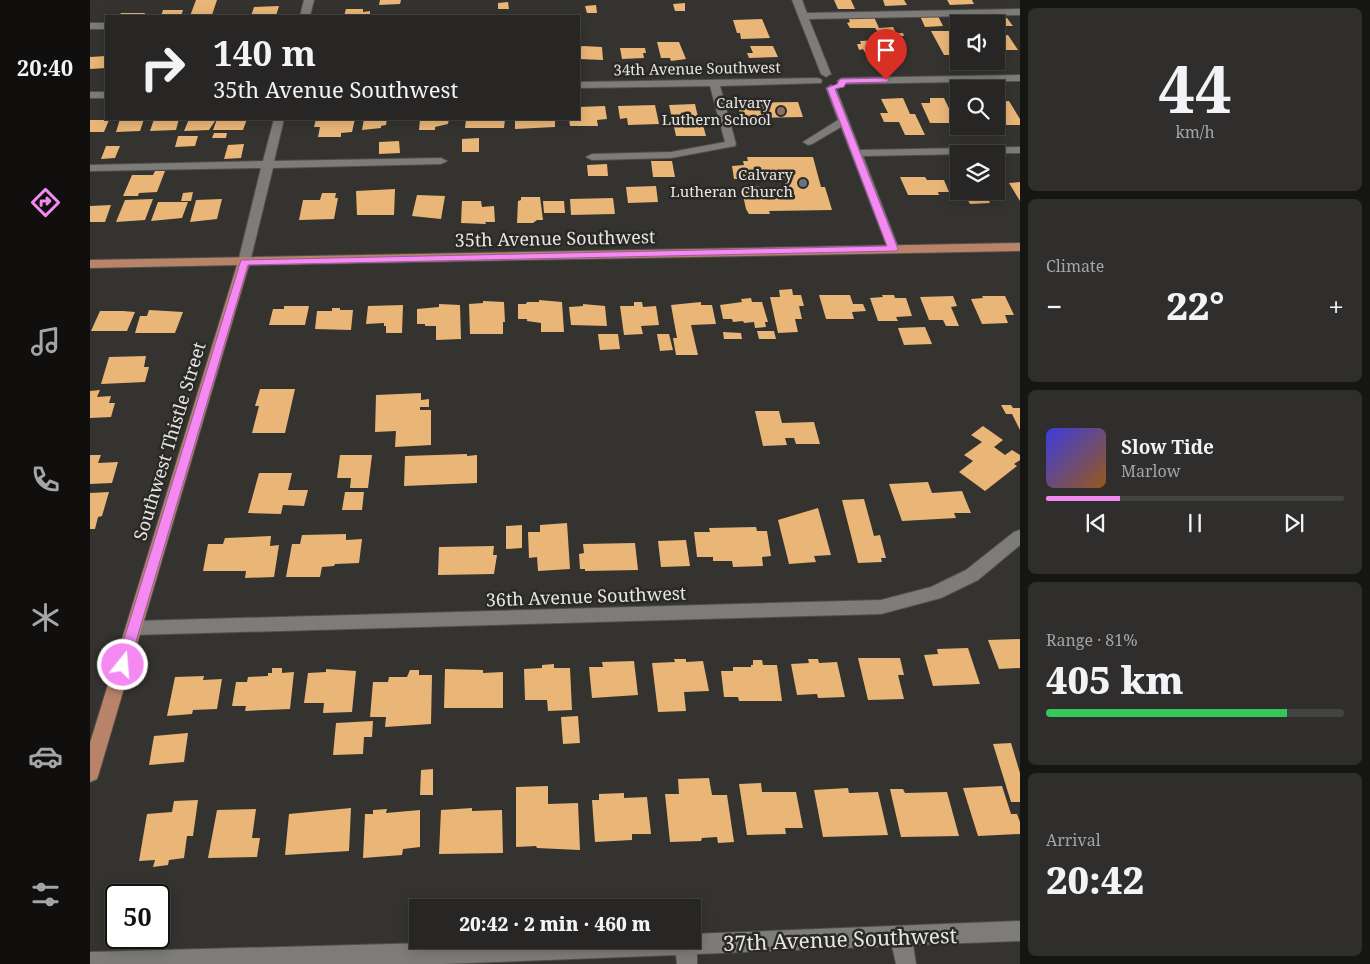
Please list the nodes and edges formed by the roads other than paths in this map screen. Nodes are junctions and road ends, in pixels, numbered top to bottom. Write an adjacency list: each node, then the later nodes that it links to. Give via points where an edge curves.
1 (309, 0): 4 (street)
2 (797, 0): 5 (street)
3 (1020, 12): 5 (street)
4 (305, 15)
5 (803, 16): 8 (street)
6 (90, 26): 7 (street)
7 (105, 26)
8 (826, 74): 10 (street); 11 (street)
9 (1020, 78): 11 (street)
10 (816, 81): 12 (street, 34th Avenue Southwest); 14 (street)
11 (842, 81): 14 (street, via 841,86)
12 (714, 82): 13 (street, 34th Avenue Southwest); 22 (street, via 731,144 671,155)
13 (580, 85)
14 (830, 88): 18 (street)
15 (90, 95): 16 (street)
16 (105, 95)
17 (279, 120): 24 (street, Southwest Thistle Street)
18 (843, 121): 19 (street); 21 (street)
19 (808, 142)
20 (1020, 150): 21 (street)
21 (856, 153): 27 (street)
22 (592, 157)
23 (440, 162): 24 (street)
24 (268, 165): 25 (street); 28 (street, Southwest Thistle Street)
25 (90, 168)
26 (1020, 247): 27 (main road, 35th Avenue Southwest)
27 (893, 249): 28 (main road, 35th Avenue Southwest)
28 (244, 262): 29 (main road, 35th Avenue Southwest); 31 (main road, Southwest Thistle Street)
29 (90, 264)
30 (1020, 536): 31 (street, 36th Avenue Southwest, via 972,575 935,593 881,607)
31 (134, 628): 32 (main road, Southwest Thistle Street)
32 (90, 773)
33 (1020, 931): 34 (street, 37th Avenue Southwest)
34 (901, 937): 35 (street, 37th Avenue Southwest); 38 (street)
35 (686, 954): 36 (street, 37th Avenue Southwest)
36 (473, 958): 37 (street, 37th Avenue Southwest)
37 (90, 962)
38 (906, 964)

